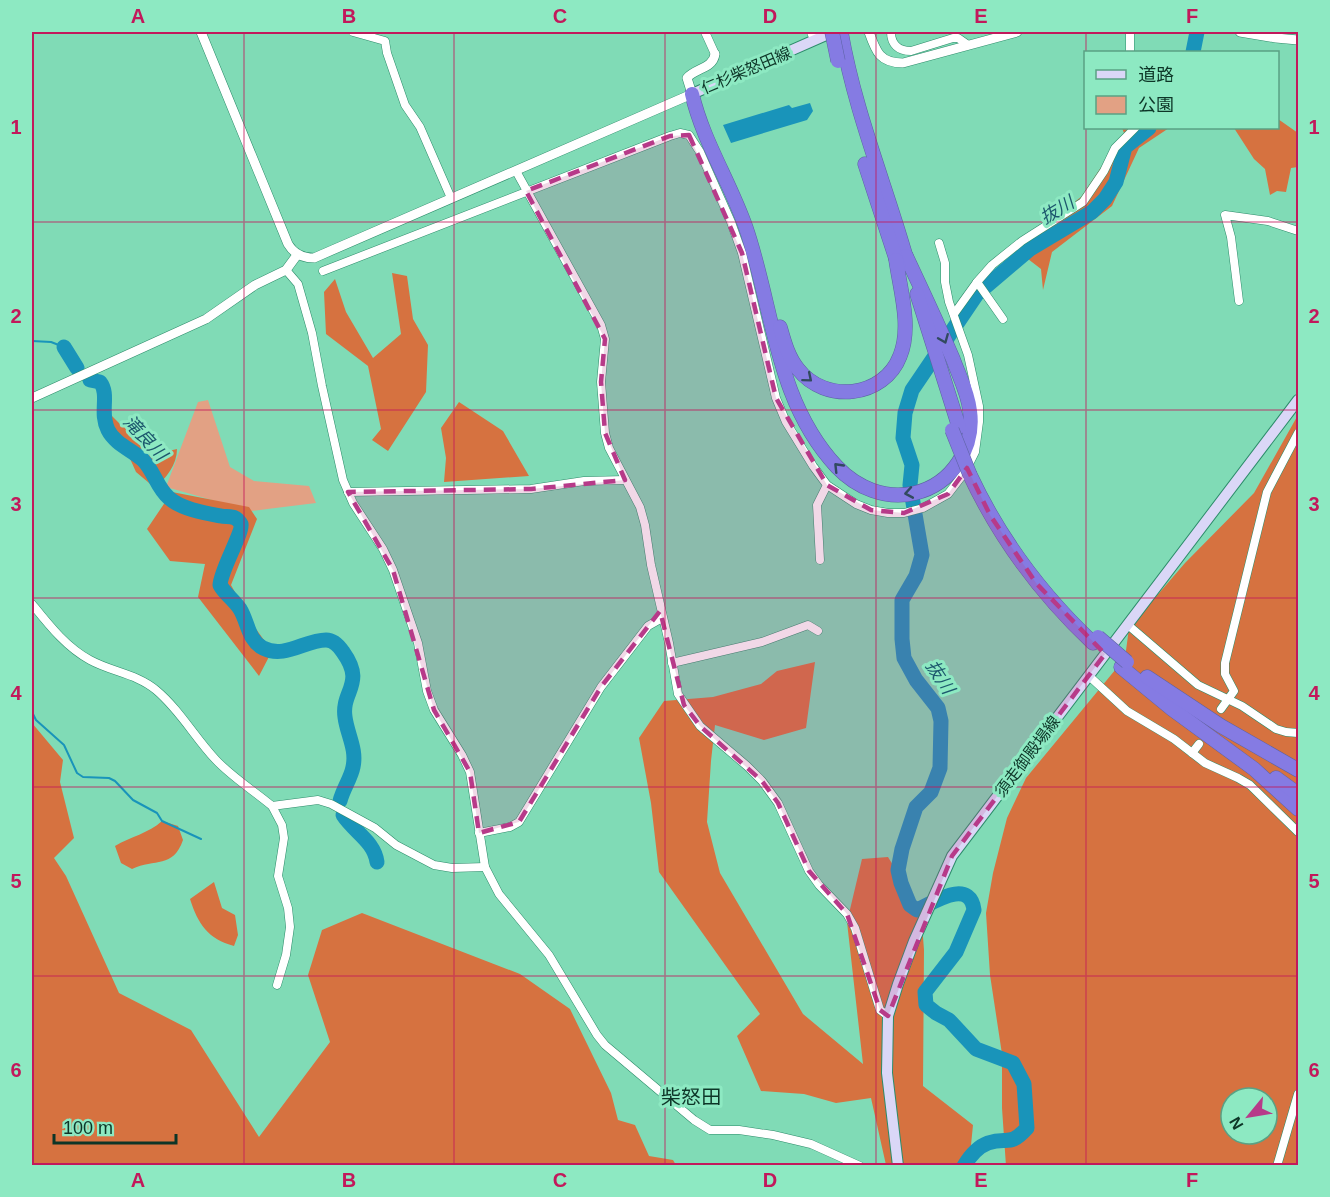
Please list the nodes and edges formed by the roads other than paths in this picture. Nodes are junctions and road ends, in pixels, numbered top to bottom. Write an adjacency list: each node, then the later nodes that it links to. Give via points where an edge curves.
1 (201, 32): 24 (street, via 288,243)
2 (353, 32): 21 (street, via 385,41 405,105 420,127)
3 (705, 32): 15 (street)
4 (832, 32): 11 (main road, 仁杉柴怒田線); 16 (highway, bridge)
5 (841, 32): 16 (highway)
6 (870, 32): 13 (street, via 877,52 893,63)
7 (891, 32): 13 (street, via 894,44 904,51 953,38)
8 (1017, 32): 13 (street)
9 (1130, 32): 14 (street)
10 (1240, 32): 12 (street)
11 (813, 36): 17 (main road, 仁杉柴怒田線)
12 (1299, 40)
13 (968, 45)
14 (1130, 51)
15 (716, 54): 17 (street, via 711,64 689,74)
16 (841, 60): 25 (highway, via 858,140)
17 (692, 93): 19 (street); 25 (highway, one-way to 25, via 707,115 745,200 786,347 806,378 827,390 850,392 874,385 893,368 900,356 904,330); 32 (highway, one-way to 17, via 954,363 968,399 969,439 951,473 930,488 888,495 861,486 839,469 816,441 792,397 746,230 698,118)
18 (1134, 129): 28 (street, via 1115,148 1083,202 1022,241 992,265)
19 (516, 171): 20 (street); 21 (street)
20 (526, 191): 27 (street); 36 (street, via 601,325 605,339 601,382 604,433); 37 (street, via 670,136 689,135 700,152 742,253 776,398 786,422)
21 (451, 198): 24 (street, via 314,258)
22 (1299, 231): 29 (street, via 1268,221 1225,215)
23 (939, 243): 30 (street)
24 (297, 255): 26 (street)
25 (901, 258): 32 (highway); 32 (highway)
26 (286, 270): 33 (street, via 255,285 206,320); 38 (street, via 298,284 312,333)
27 (322, 271)
28 (978, 285): 30 (street); 31 (street)
29 (1239, 301)
30 (954, 314): 37 (street, via 979,406 975,452 958,483 948,494 923,508 904,513 871,510)
31 (1003, 319)
32 (926, 321): 45 (highway, via 941,385 973,473 1057,597 1095,640)
33 (32, 398)
34 (1299, 400): 42 (main road, 須走御殿場線)
35 (1299, 433): 48 (street, via 1267,492 1225,663 1225,674 1234,691)
36 (625, 480): 38 (street, via 531,489); 41 (street, via 645,525)
37 (827, 485): 39 (street, via 817,505)
38 (348, 492): 60 (street, via 393,570 418,643 434,710 470,772)
39 (820, 560)
40 (32, 604): 57 (street, via 79,654 142,679 157,691 218,763)
41 (662, 618): 44 (street); 60 (street, via 648,626 601,687 519,822)
42 (1128, 625): 46 (main road, 須走御殿場線); 48 (street, via 1192,680)
43 (818, 631): 44 (street, via 808,625 762,642)
44 (672, 663): 63 (street, via 684,705 700,726 762,781 778,803 809,871 847,914 855,928 880,1010)
45 (1124, 664): 47 (highway); 50 (highway)
46 (1089, 676): 53 (street, via 1127,711); 63 (main road, 須走御殿場線, via 952,856)
47 (1153, 693): 56 (highway); 58 (highway, via 1254,769)
48 (1228, 699): 49 (street); 51 (street, via 1276,729)
49 (1221, 709)
50 (1221, 726): 54 (highway); 55 (highway)
51 (1299, 733)
52 (1199, 744): 53 (street)
53 (1192, 753): 59 (street, via 1211,767 1250,785)
54 (1299, 759)
55 (1299, 770)
56 (1299, 794)
57 (272, 806): 61 (street, via 318,800 375,828 396,845 434,865); 62 (street, via 284,838 278,876 290,927)
58 (1299, 809)
59 (1299, 832)
60 (479, 833): 61 (street)
61 (485, 867): 66 (street, via 500,894 549,956 605,1045 694,1120 710,1130 750,1132 811,1144)
62 (277, 985)
63 (888, 1017): 67 (main road, 須走御殿場線, via 887,1073)
64 (1299, 1094): 65 (street)
65 (1296, 1107): 68 (street)
66 (860, 1166)
67 (898, 1166)
68 (1278, 1166)

